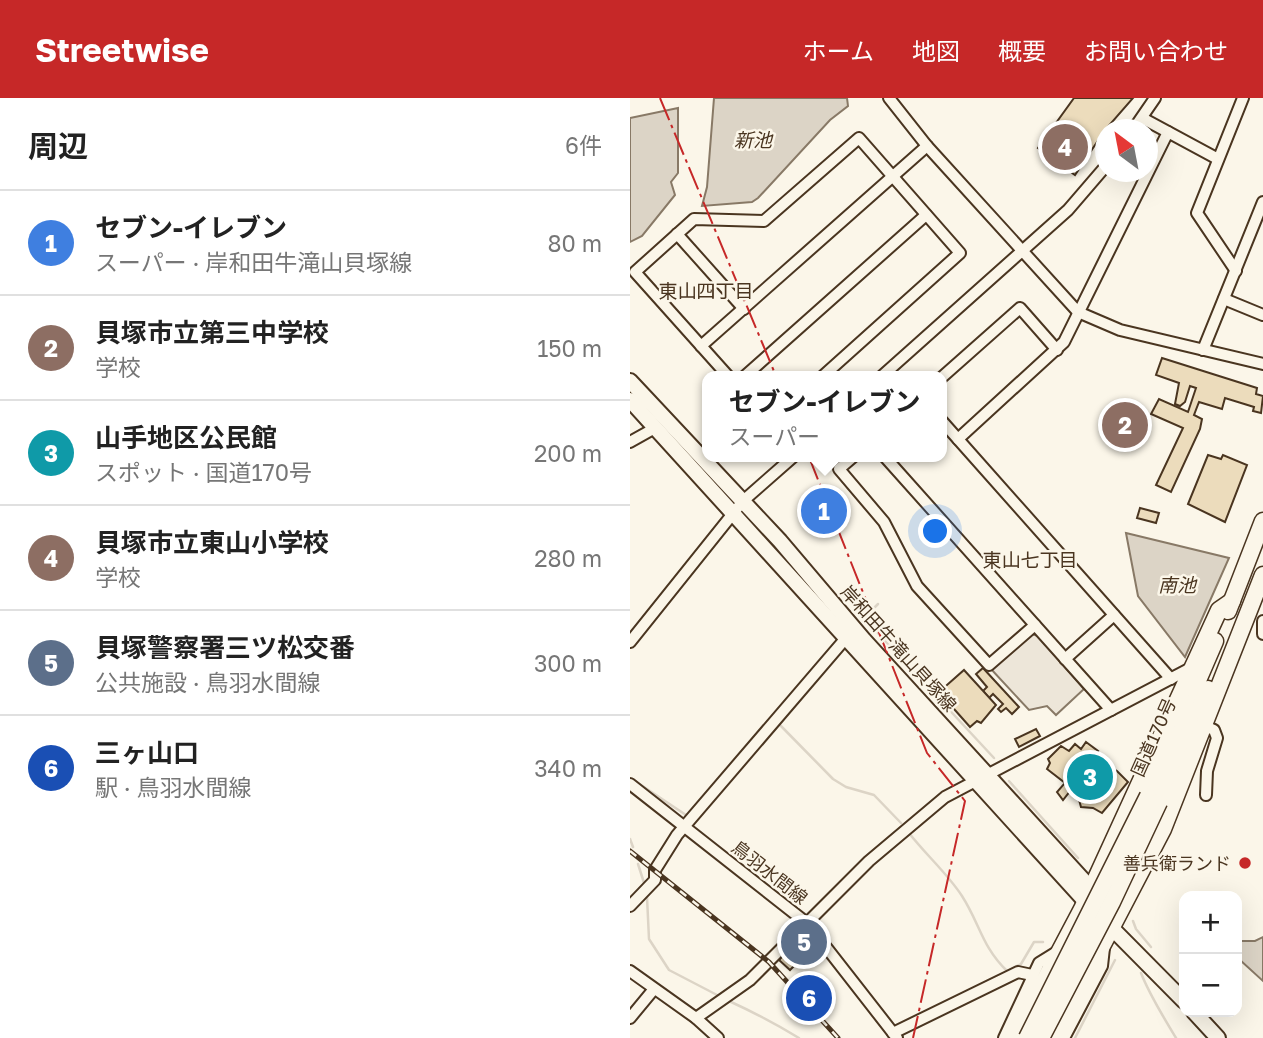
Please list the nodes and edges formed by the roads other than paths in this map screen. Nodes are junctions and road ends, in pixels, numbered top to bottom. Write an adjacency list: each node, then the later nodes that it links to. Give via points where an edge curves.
1 (888, 98): 6 (street)
2 (1154, 98): 4 (street)
3 (1243, 98): 7 (street)
4 (1142, 118): 5 (street)
5 (1168, 132): 7 (street); 17 (street)
6 (927, 146): 8 (street); 13 (street)
7 (1218, 159): 14 (street, via 1197,213)
8 (893, 177): 11 (street); 12 (street, via 859,138 764,221 694,219); 16 (street)
9 (1095, 179): 13 (street)
10 (1263, 202): 14 (street)
11 (926, 215): 24 (street); 25 (street, via 960,253)
12 (677, 234): 16 (street); 19 (street, via 635,272)
13 (1022, 252): 17 (street); 26 (street)
14 (1236, 271): 15 (street)
15 (1224, 299): 18 (street); 21 (street)
16 (744, 309): 19 (street)
17 (1078, 312): 20 (street); 21 (street, via 1120,330)
18 (1263, 315)
19 (701, 346): 23 (street)
20 (1057, 350): 27 (street, via 1020,308); 32 (street)
21 (1203, 350): 22 (street)
22 (1263, 364)
23 (724, 371)
24 (751, 371)
25 (829, 371)
26 (888, 371)
27 (947, 373)
28 (630, 381): 34 (main road, 岸和田牛滝山貝塚線)
29 (630, 400): 31 (main road, 岸和田牛滝山貝塚線)
30 (947, 427): 32 (street)
31 (655, 428): 33 (street); 40 (main road, 岸和田牛滝山貝塚線)
32 (958, 439): 46 (street)
33 (630, 442)
34 (702, 457)
35 (706, 462): 39 (main road, 岸和田牛滝山貝塚線)
36 (787, 462): 39 (street)
37 (847, 462): 48 (street, via 839,469 884,522 917,586 989,665)
38 (890, 462): 48 (street)
39 (743, 501): 40 (street); 57 (main road, 岸和田牛滝山貝塚線)
40 (733, 514): 50 (main road, 岸和田牛滝山貝塚線); 51 (street)
41 (1263, 521): 44 (highway, 国道170号)
42 (1263, 562): 60 (highway, 国道170号)
43 (1263, 575): 45 (highway)
44 (1232, 601): 53 (highway, via 1219,610); 60 (highway, 国道170号)
45 (1259, 604): 56 (highway)
46 (1114, 615): 52 (street); 54 (street)
47 (1263, 621): 49 (street)
48 (1035, 625): 52 (street)
49 (1263, 634)
50 (846, 638): 57 (main road, 岸和田牛滝山貝塚線); 61 (street)
51 (630, 642)
52 (1065, 659): 55 (street)
53 (1191, 668): 54 (street); 62 (highway)
54 (1171, 679): 55 (street)
55 (1111, 710): 57 (street)
56 (1205, 726): 59 (street, via 1214,730 1217,738 1207,771); 65 (highway, via 1163,830)
57 (981, 777): 62 (main road, 岸和田牛滝山貝塚線); 64 (street, via 915,821)
58 (630, 784): 61 (street, 鳥羽水間線)
59 (1206, 795)
60 (1154, 799): 79 (highway, 国道170号, bridge); 80 (highway, 国道170号, bridge, via 1112,902)
61 (684, 826): 63 (street, via 664,853 648,890); 64 (street, 鳥羽水間線)
62 (1088, 894): 65 (main road, 岸和田牛滝山貝塚線); 67 (highway)
63 (630, 906)
64 (808, 924): 74 (street, via 750,980); 75 (street, 鳥羽水間線)
65 (1115, 926): 66 (highway); 71 (main road, 岸和田牛滝山貝塚線)
66 (1105, 945): 81 (highway); 82 (street, via 1102,966)
67 (1060, 950): 69 (street, via 1044,957); 78 (highway)
68 (630, 971): 70 (street)
69 (1032, 975): 75 (street, via 1018,972); 77 (street)
70 (654, 989): 73 (street); 74 (street)
71 (1179, 996)
72 (1199, 1017): 83 (main road)
73 (630, 1018)
74 (696, 1018): 76 (street)
75 (895, 1035)
76 (716, 1037)
77 (1004, 1038)
78 (1014, 1038)
79 (1027, 1038)
80 (1041, 1038)
81 (1054, 1038)
82 (1065, 1038)
83 (1218, 1038)

